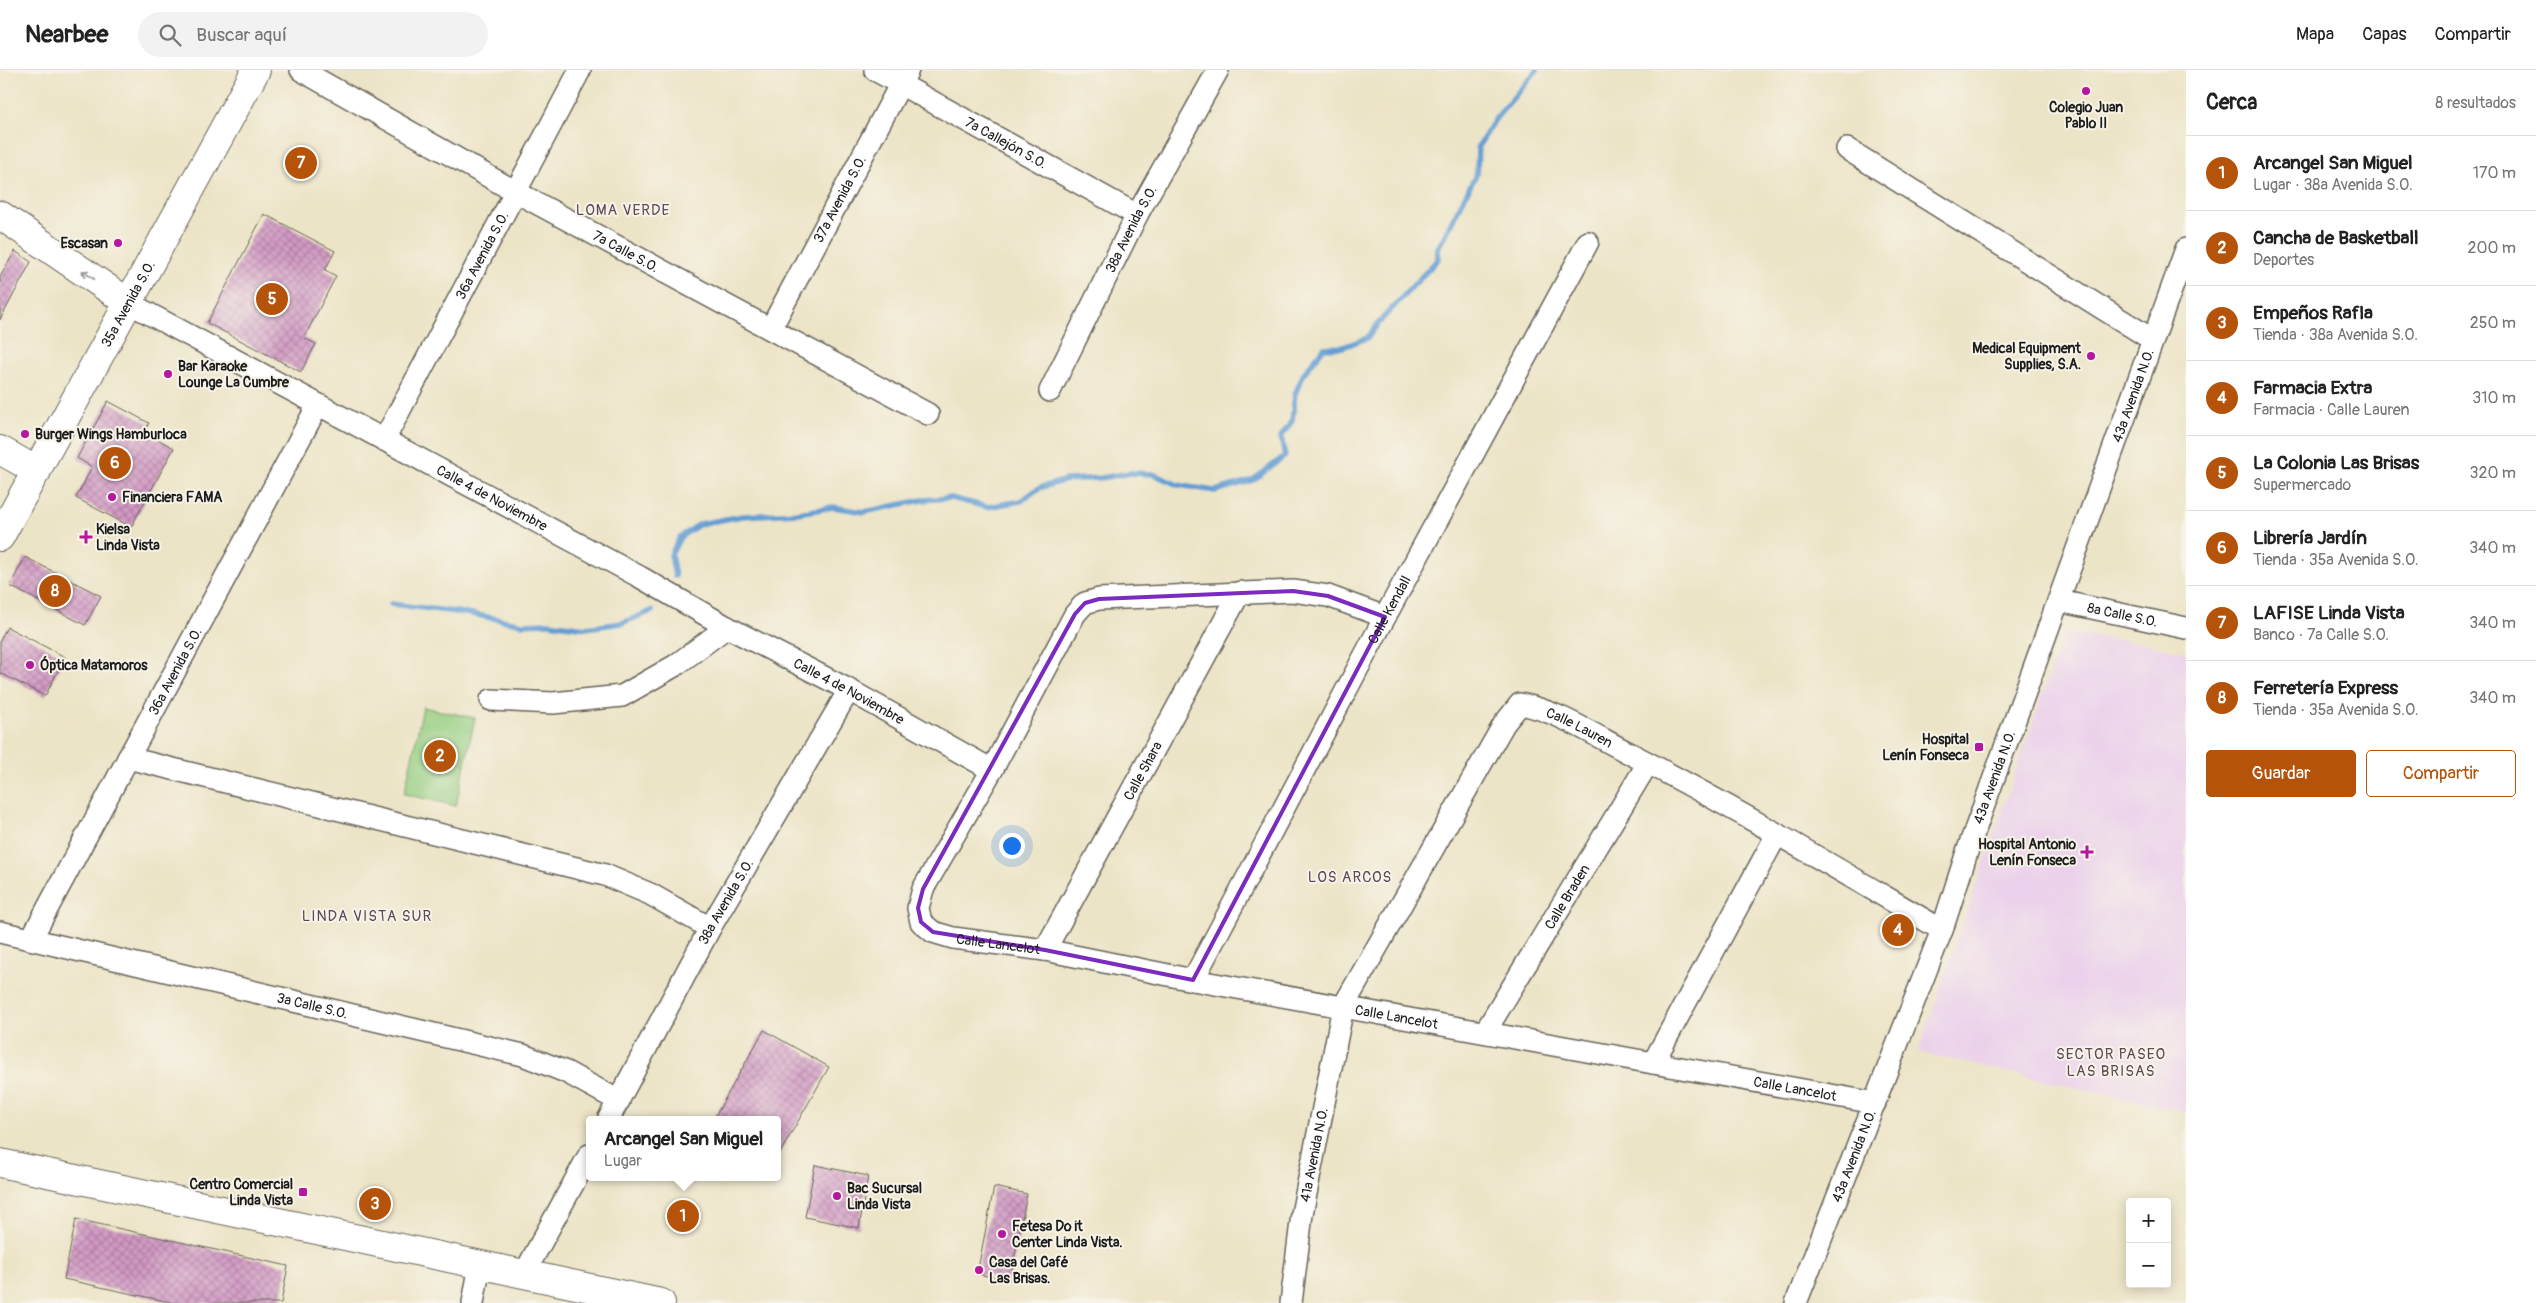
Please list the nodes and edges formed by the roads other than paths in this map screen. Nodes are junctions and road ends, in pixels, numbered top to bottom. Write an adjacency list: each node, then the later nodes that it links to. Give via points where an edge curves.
1 (256, 70): 13 (main road, 35a Avenida S.O.)
2 (301, 70): 8 (street, 7a Calle S.O.)
3 (580, 70): 8 (street, 36a Avenida S.O.)
4 (875, 70): 6 (street, 7a Callejón S.O.)
5 (1218, 70): 10 (street, 38a Avenida S.O.)
6 (904, 77): 10 (street, 7a Callejón S.O.); 14 (street, 37a Avenida S.O.)
7 (1847, 148): 15 (street)
8 (516, 192): 14 (street, 7a Calle S.O.); 19 (street, 36a Avenida S.O.)
9 (0, 215): 13 (main road, Calle 4 de Noviembre, one-way to 9)
10 (1137, 215): 16 (street, 38a Avenida S.O.)
11 (1588, 242): 25 (street, Calle Kendall)
12 (2186, 249): 15 (street, 43a Avenida N.O.)
13 (129, 303): 17 (street, Calle 4 de Noviembre); 21 (main road, 35a Avenida S.O.)
14 (771, 328): 18 (street, 7a Calle S.O.)
15 (2153, 340): 24 (street, 43a Avenida N.O.)
16 (1050, 391)
17 (318, 405): 19 (street, Calle 4 de Noviembre); 30 (street, 36a Avenida S.O.)
18 (928, 414)
19 (384, 440): 26 (street, Calle 4 de Noviembre)
20 (0, 450): 21 (main road)
21 (37, 471): 22 (main road, 35a Avenida S.O.)
22 (0, 537)
23 (1240, 592): 25 (street, via 1293,591 1328,596); 32 (street, via 1099,599 1085,603 1075,614); 38 (street, Calle Shara)
24 (2059, 601): 27 (street, 8a Calle S.O.); 35 (street, 43a Avenida N.O., via 1967,852)
25 (1385, 617): 39 (street, Calle Kendall)
26 (727, 627): 28 (street, Calle 4 de Noviembre); 29 (street, via 676,664 622,696 554,703)
27 (2186, 628)
28 (849, 690): 32 (street, Calle 4 de Noviembre); 34 (street, 38a Avenida S.O.)
29 (491, 700)
30 (128, 758): 34 (street, via 605,875 650,894); 37 (street, 36a Avenida S.O.)
31 (1648, 763): 33 (street, Calle Lauren); 40 (street, Calle Lauren, via 1541,708 1520,704 1504,724); 41 (street, Calle Braden)
32 (992, 770): 38 (street, Calle Lancelot, via 923,889 918,908 921,922 933,932 953,938)
33 (1777, 834): 35 (street, Calle Lauren); 42 (street)
34 (710, 928): 43 (street, 38a Avenida S.O.)
35 (1942, 930): 44 (street, 43a Avenida N.O.)
36 (0, 932): 37 (street, 3a Calle S.O.)
37 (31, 938): 43 (street, 3a Calle S.O., via 523,1055 566,1072)
38 (1044, 950): 39 (street, Calle Lancelot)
39 (1193, 980): 40 (street, Calle Lancelot)
40 (1342, 1007): 41 (street, Calle Lancelot); 52 (street, 41a Avenida N.O., via 1302,1214)
41 (1485, 1032): 42 (street, Calle Lancelot)
42 (1654, 1063): 44 (street, Calle Lancelot)
43 (619, 1101): 45 (street, 38a Avenida S.O.)
44 (1875, 1103): 53 (street, 43a Avenida N.O.)
45 (610, 1116)
46 (586, 1160): 49 (street)
47 (0, 1163): 48 (main road)
48 (480, 1265): 49 (main road); 50 (street)
49 (524, 1274): 51 (main road)
50 (473, 1303)
51 (661, 1303)
52 (1291, 1303)
53 (1796, 1303)

